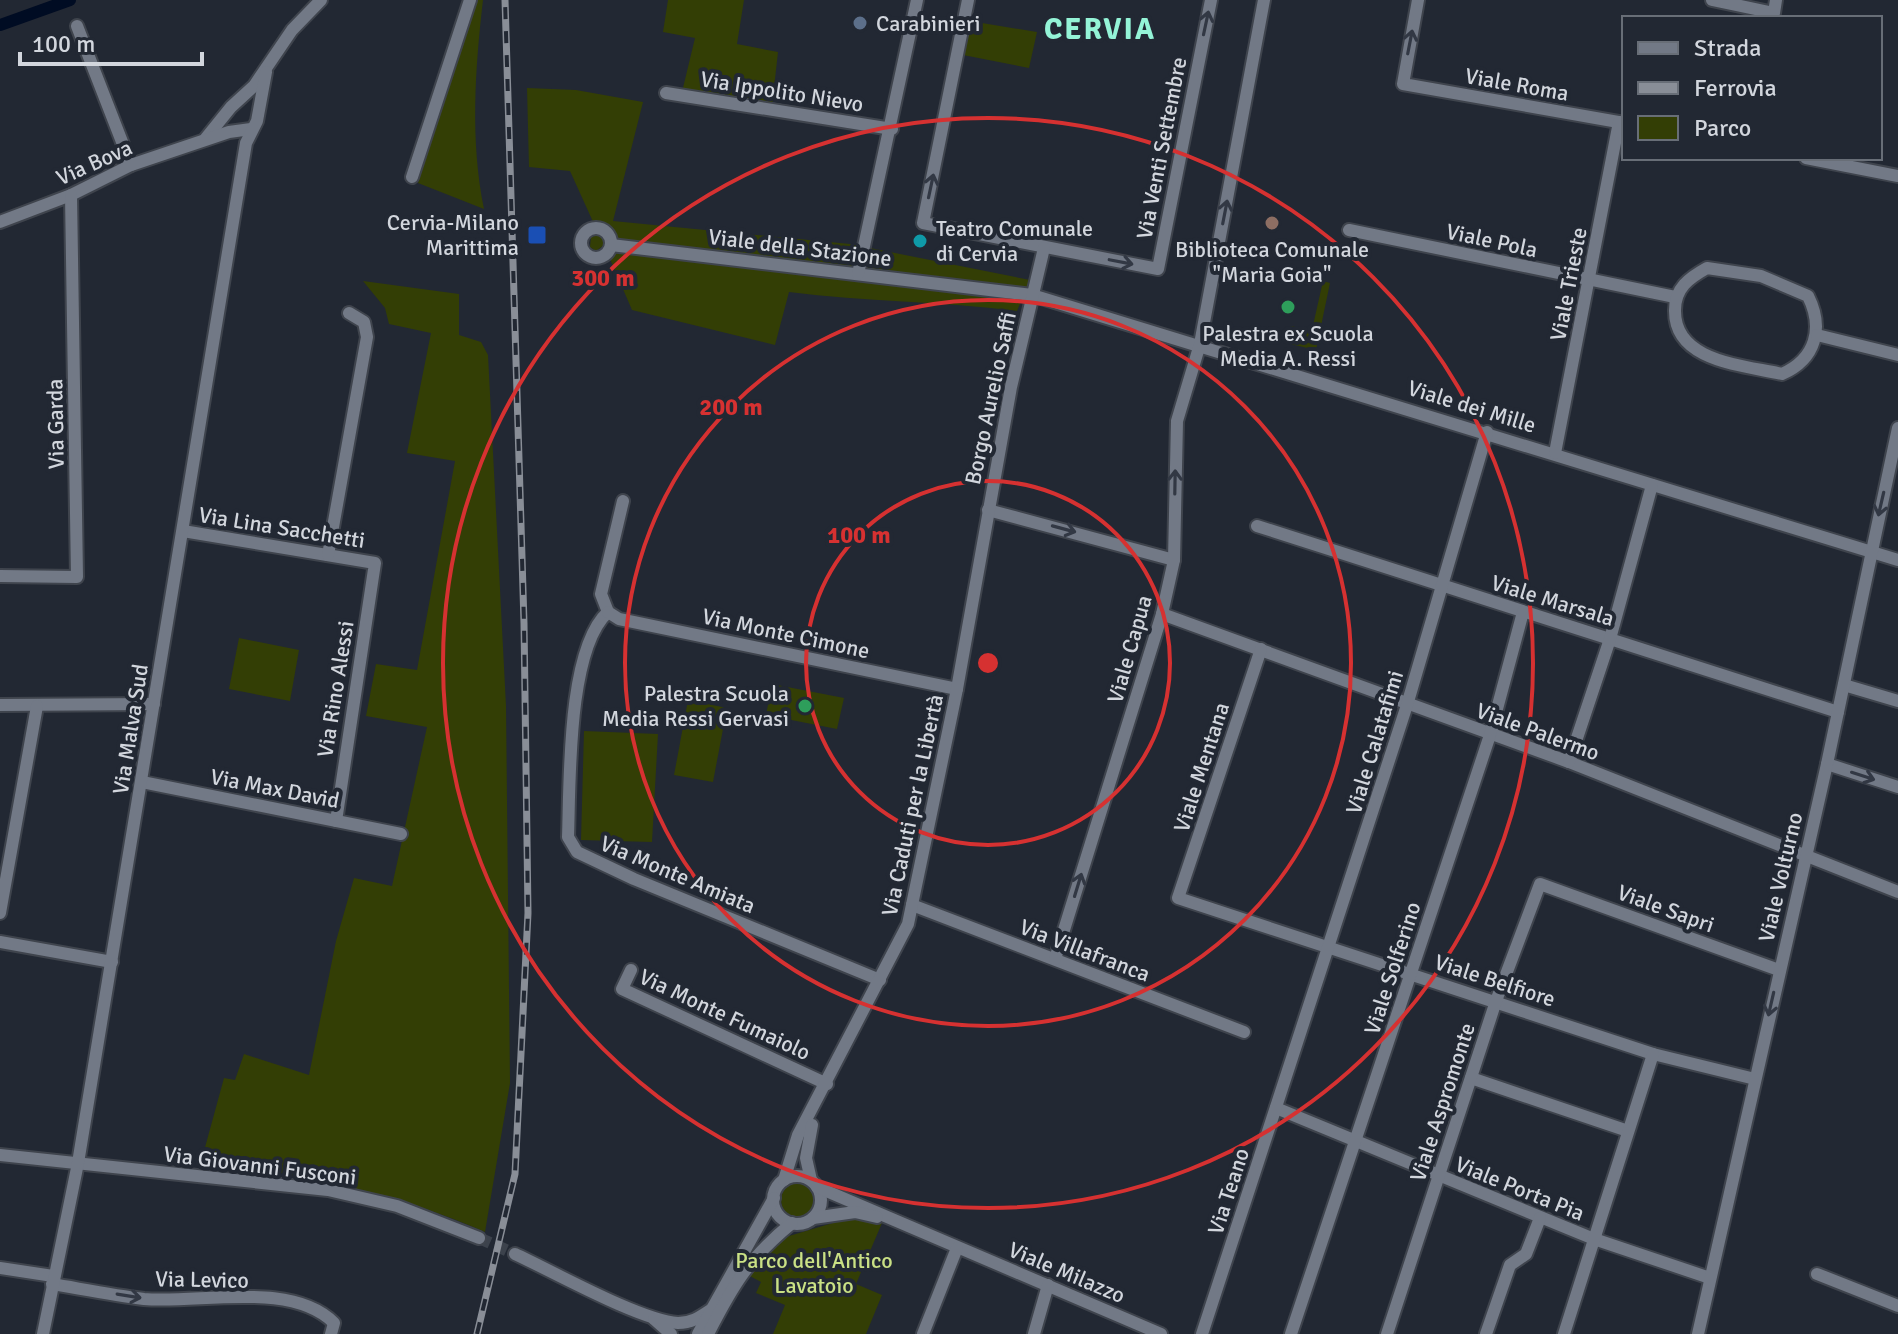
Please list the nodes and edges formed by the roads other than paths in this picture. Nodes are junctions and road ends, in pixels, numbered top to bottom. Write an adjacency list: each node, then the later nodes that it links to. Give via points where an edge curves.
1 (321, 0): 11 (street, via 292,30)
2 (470, 0): 24 (street)
3 (917, 0): 18 (street)
4 (968, 0): 29 (street, Via Venti Settembre, one-way to 4, via 923,223)
5 (1211, 0): 29 (street, Via Venti Settembre, one-way to 5, via 1158,269)
6 (1264, 0): 36 (street, Viale Capua, one-way to 6)
7 (1418, 0): 16 (street, Viale Roma, one-way to 7, via 1403,84)
8 (1712, 0): 9 (street, via 1774,13)
9 (1776, 0)
10 (77, 26): 22 (street)
11 (266, 72): 13 (street); 15 (street)
12 (666, 93): 18 (street, Via Ippolito Nievo)
13 (240, 102): 14 (street); 15 (street)
14 (228, 111): 19 (street, via 229,125); 20 (street)
15 (256, 111): 17 (street)
16 (1621, 123): 31 (street, Viale Trieste)
17 (251, 129): 19 (street); 45 (street, Via Malva Sud)
18 (892, 129): 30 (street)
19 (237, 131): 20 (street, Via Bova)
20 (204, 140): 22 (street, Via Bova)
21 (1816, 160): 23 (street)
22 (131, 165): 25 (street, Via Bova)
23 (1898, 176)
24 (412, 177)
25 (71, 195): 26 (street, Via Bova); 51 (street, Via Garda, via 77,577)
26 (0, 222)
27 (1349, 230): 31 (street, Viale Pola)
28 (611, 245): 30 (street, Viale della Stazione)
29 (1044, 248): 32 (street, Borgo Aurelio Saffi)
30 (858, 274): 32 (street, Viale della Stazione)
31 (1589, 281): 33 (street, Viale Pola); 40 (street, Viale Trieste)
32 (1032, 295): 36 (street, Viale dei Mille); 43 (street, Borgo Aurelio Saffi)
33 (1675, 297): 35 (street, via 1689,278 1707,268 1761,276 1808,296 1818,315); 35 (street, via 1674,320 1684,343 1701,354 1782,374 1806,358)
34 (349, 313): 47 (street, via 364,322 367,337)
35 (1817, 335): 37 (street)
36 (1200, 344): 39 (street, Viale dei Mille); 48 (street, Viale Capua, one-way to 36, via 1177,421)
37 (1898, 355)
38 (1898, 428): 46 (street, Viale Volturno, one-way to 46)
39 (1487, 432): 40 (street, Viale dei Mille); 52 (street, Viale Calatafimi)
40 (1555, 453): 41 (street, Viale dei Mille)
41 (1652, 485): 46 (street, Viale dei Mille); 56 (street)
42 (623, 501): 53 (street, via 601,594)
43 (988, 510): 48 (street, one-way to 48); 59 (street, Via Caduti per la Libertà)
44 (1257, 526): 52 (street, Viale Marsala)
45 (183, 531): 47 (street, Via Lina Sacchetti); 61 (street, Via Malva Sud)
46 (1871, 552): 49 (street, Viale dei Mille); 58 (street, Viale Volturno)
47 (328, 555): 50 (street, Via Lina Sacchetti)
48 (1174, 560): 55 (street, Viale Capua)
49 (1898, 560)
50 (375, 563): 71 (street, Via Rino Alessi)
51 (0, 576)
52 (1442, 586): 54 (street, Viale Marsala); 63 (street, Viale Calatafimi)
53 (608, 612): 59 (street, Via Monte Cimone, via 619,619); 86 (street, Via Monte Amiata, via 593,627 572,720 568,837 577,852)
54 (1523, 612): 56 (street, Viale Marsala); 66 (street, Viale Solferino)
55 (1162, 614): 57 (street, Viale Palermo); 81 (street, Viale Capua, one-way to 55)
56 (1610, 639): 65 (street, Viale Marsala); 67 (street)
57 (1261, 649): 63 (street, Viale Palermo); 76 (street, Viale Mentana)
58 (1844, 685): 60 (street); 65 (street, Viale Volturno)
59 (957, 689): 77 (street, Via Caduti per la Libertà)
60 (1898, 701)
61 (154, 704): 64 (street); 69 (street, Via Malva Sud)
62 (0, 705): 64 (street)
63 (1407, 705): 66 (street, Viale Palermo); 80 (street, Viale Calatafimi)
64 (37, 706): 78 (street)
65 (1838, 712): 68 (street, Viale Volturno)
66 (1490, 735): 67 (street, Viale Palermo); 85 (street, Viale Solferino)
67 (1569, 762): 73 (street, Viale Palermo)
68 (1827, 764): 70 (street, one-way to 70); 73 (street, Viale Volturno)
69 (142, 782): 71 (street, Via Max David); 82 (street, Via Malva Sud)
70 (1898, 787)
71 (336, 821): 72 (street, Via Max David)
72 (401, 834)
73 (1806, 857): 75 (street, Viale Palermo); 84 (street, Viale Volturno)
74 (1540, 884): 84 (street, Viale Sapri); 87 (street, Viale Aspromonte)
75 (1898, 892)
76 (1178, 898): 80 (street, Viale Belfiore)
77 (912, 905): 81 (street, Via Villafranca); 86 (street, Via Caduti per la Libertà)
78 (0, 913)
79 (0, 942): 82 (street)
80 (1330, 947): 85 (street, Viale Belfiore); 90 (street, Viale Calatafimi)
81 (1055, 959): 88 (street, Via Villafranca)
82 (112, 962): 98 (street, Via Malva Sud)
83 (631, 970): 93 (street, Via Monte Fumaiolo, via 622,989)
84 (1779, 970): 92 (street, Viale Volturno, one-way to 92)
85 (1411, 974): 87 (street, Viale Belfiore); 96 (street, Viale Solferino)
86 (880, 980): 93 (street, Via Caduti per la Libertà)
87 (1496, 1001): 89 (street, Viale Belfiore); 91 (street, Viale Aspromonte)
88 (1244, 1032)
89 (1653, 1054): 92 (street, Viale Belfiore); 95 (street)
90 (1293, 1061): 94 (street, Via Teano)
91 (1471, 1078): 95 (street); 99 (street, Viale Aspromonte)
92 (1755, 1079): 113 (street, Viale Volturno)
93 (826, 1088): 100 (street, Via Caduti per la Libertà, via 798,1135); 101 (street, Via Caduti per la Libertà, via 807,1138)
94 (1276, 1108): 96 (street, Viale Porta Pia); 126 (street, Via Teano)
95 (1628, 1131): 108 (street)
96 (1355, 1143): 99 (street, Viale Porta Pia); 127 (street, Viale Solferino)
97 (0, 1155): 98 (street, Via Giovanni Fusconi)
98 (78, 1163): 107 (street, Via Giovanni Fusconi, via 328,1190 397,1206); 114 (street, Via Malva Sud)
99 (1438, 1177): 104 (street, Viale Porta Pia); 128 (street, Viale Aspromonte)
100 (784, 1180): 101 (street, via 798,1176); 102 (street)
101 (814, 1184): 103 (street, via 821,1200); 106 (street, Viale Milazzo)
102 (774, 1198): 105 (street, via 780,1217); 117 (street)
103 (813, 1218): 105 (street); 106 (street, Viale Milazzo, via 855,1212)
104 (1540, 1218): 108 (street, Viale Porta Pia); 129 (street, via 1526,1254 1510,1265)
105 (792, 1223): 119 (street, via 759,1249)
106 (906, 1225): 109 (street, Viale Milazzo)
107 (479, 1238)
108 (1594, 1239): 113 (street, Viale Porta Pia); 130 (street)
109 (957, 1248): 115 (street, Viale Milazzo); 123 (street)
110 (515, 1254): 118 (street)
111 (0, 1268): 114 (street)
112 (1817, 1274): 116 (street)
113 (1710, 1278): 131 (street, Viale Volturno)
114 (52, 1280): 120 (street, Via Malva Sud); 121 (street, Via Levico, one-way to 121, via 147,1299 210,1295 300,1303 321,1310 334,1323)
115 (1048, 1285): 124 (street); 125 (street, Viale Milazzo)
116 (1898, 1306)
117 (712, 1309): 118 (street, via 693,1322); 119 (street)
118 (652, 1317): 122 (street)
119 (705, 1333)
120 (43, 1334)
121 (331, 1334)
122 (671, 1334)
123 (923, 1334)
124 (1034, 1334)
125 (1161, 1334)
126 (1202, 1334)
127 (1291, 1334)
128 (1387, 1334)
129 (1486, 1334)
130 (1564, 1334)
131 (1698, 1334)

